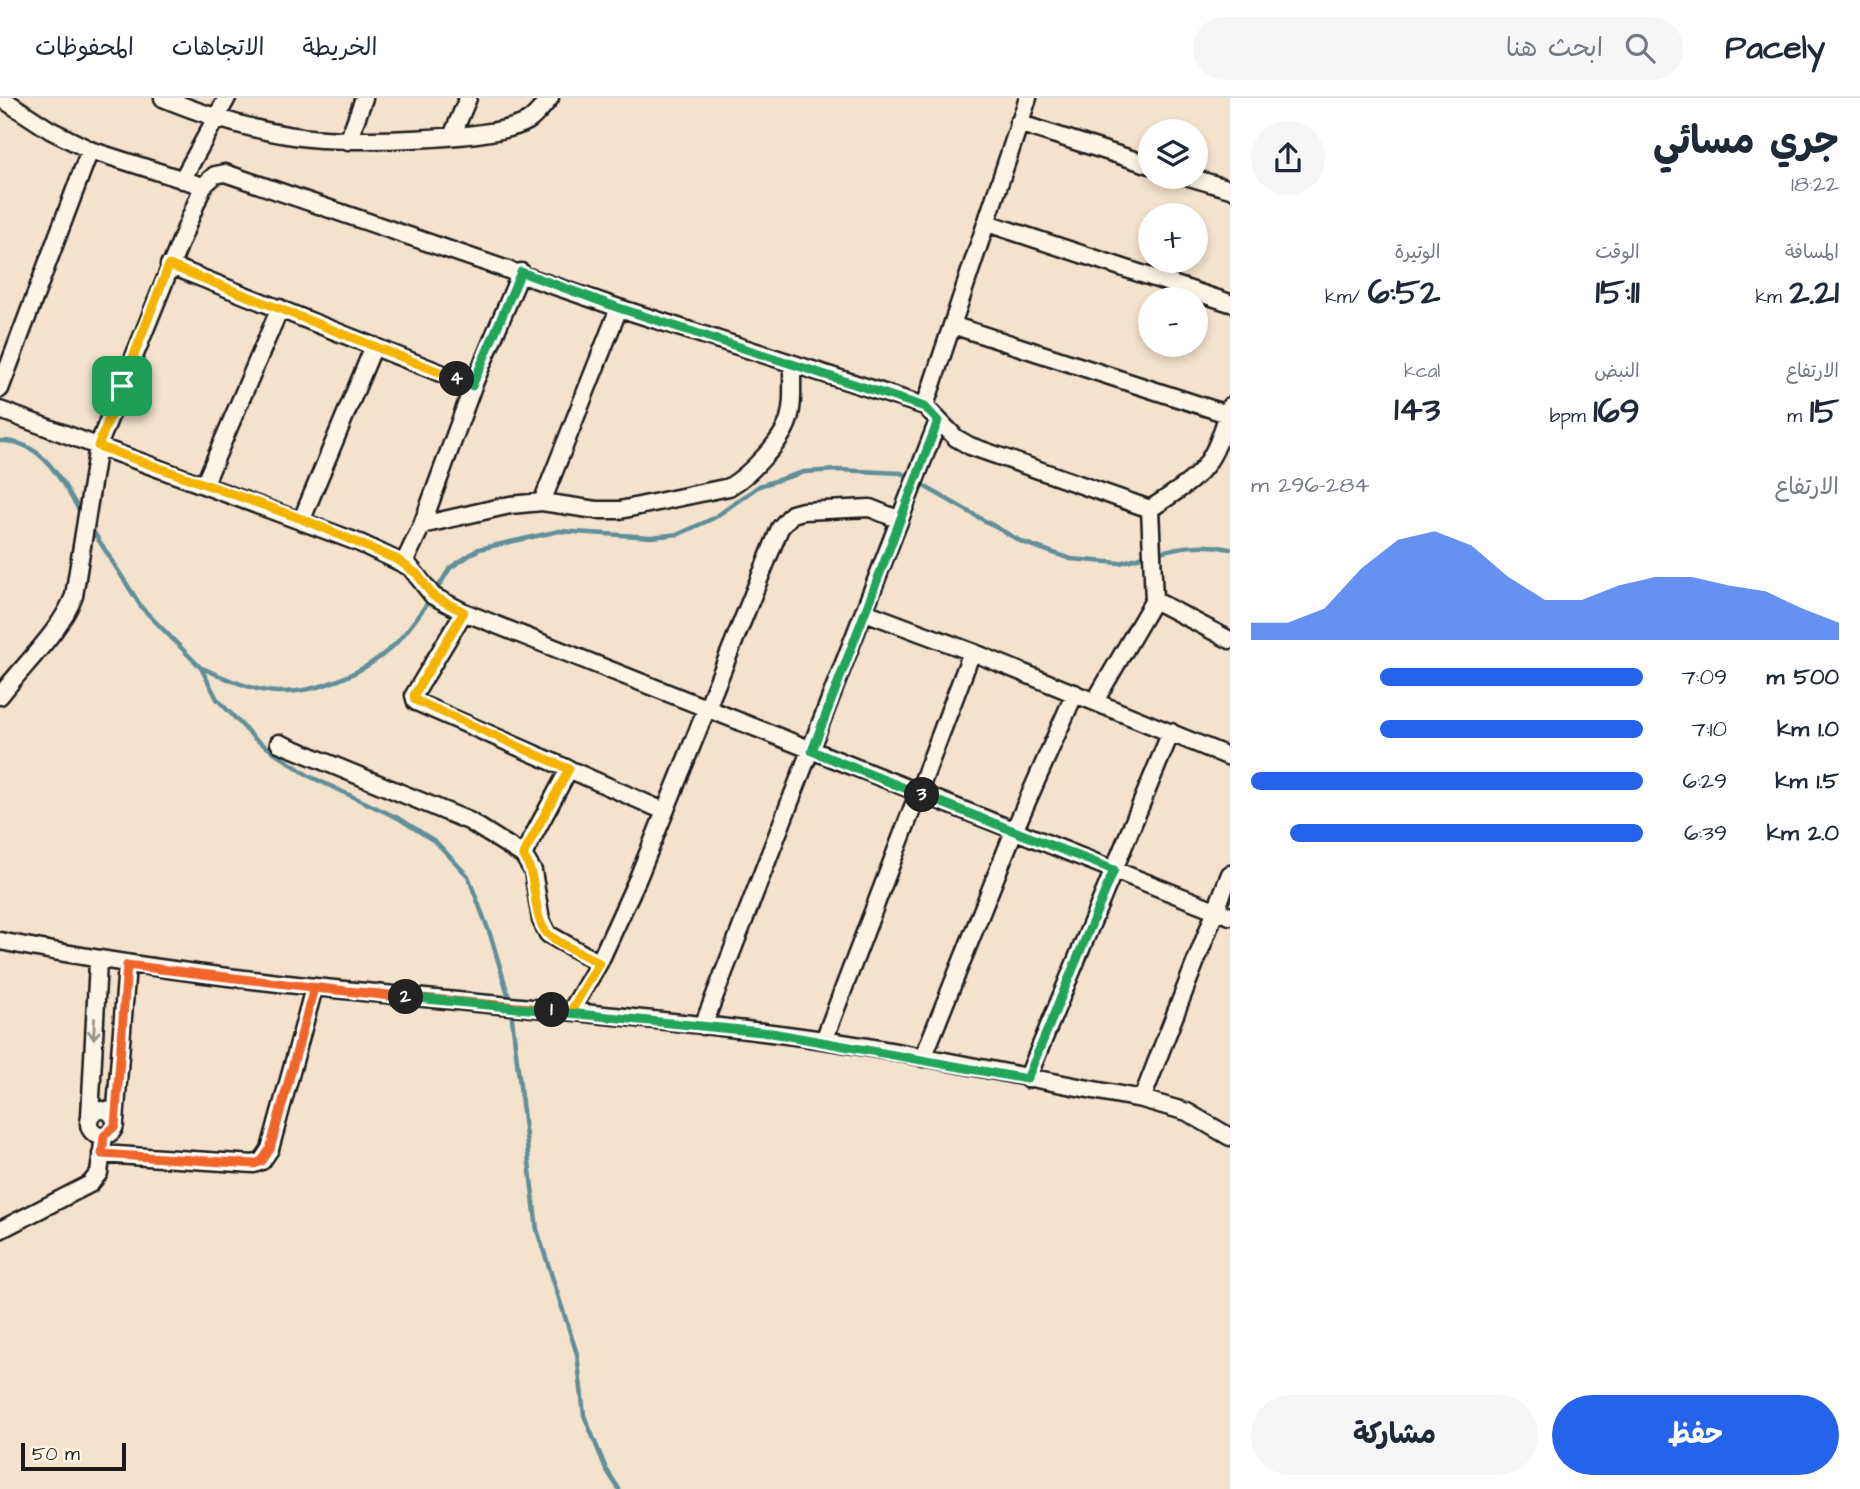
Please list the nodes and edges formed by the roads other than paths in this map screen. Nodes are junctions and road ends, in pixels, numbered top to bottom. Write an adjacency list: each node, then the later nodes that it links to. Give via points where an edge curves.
1 (1, 98): 12 (street)
2 (163, 98): 8 (street)
3 (227, 98): 8 (street)
4 (364, 98): 11 (street)
5 (468, 98): 10 (street)
6 (550, 98): 10 (street, via 528,121 516,126)
7 (1028, 98): 9 (street)
8 (217, 119): 11 (street, via 299,137); 14 (street)
9 (1018, 123): 13 (street); 18 (street)
10 (452, 136): 11 (street)
11 (348, 141)
12 (90, 150): 14 (street); 28 (street)
13 (1138, 161)
14 (182, 180): 16 (street)
15 (1208, 183): 17 (street)
16 (204, 186): 19 (street); 20 (street, via 215,175 225,173)
17 (1230, 189)
18 (987, 223): 21 (street); 24 (street)
19 (169, 265): 22 (street); 33 (street)
20 (521, 272): 23 (street); 27 (street)
21 (1230, 303)
22 (280, 308): 25 (street); 34 (street)
23 (619, 308): 26 (street); 35 (street)
24 (952, 325): 29 (street); 31 (street)
25 (374, 346): 27 (street); 37 (street)
26 (792, 364): 29 (street); 35 (street, via 792,406 782,438 744,478 729,487 620,510)
27 (472, 386): 39 (street)
28 (0, 389)
29 (925, 407): 32 (street)
30 (0, 410): 33 (street)
31 (1229, 412): 36 (street, via 1207,467)
32 (938, 421): 36 (street, via 970,446); 38 (street)
33 (98, 446): 34 (street); 47 (street, via 74,596 62,622)
34 (205, 483): 37 (street)
35 (542, 502): 39 (street)
36 (1150, 509): 41 (street)
37 (302, 519): 40 (street)
38 (900, 520): 43 (street); 49 (street, via 863,508 803,511 785,520)
39 (422, 525): 40 (street)
40 (404, 563): 42 (street, via 433,596)
41 (1154, 600): 44 (street); 48 (street)
42 (464, 612): 49 (street); 54 (street, via 415,700)
43 (865, 612): 45 (street); 52 (street)
44 (1230, 639)
45 (972, 652): 46 (street); 55 (street)
46 (1075, 693): 48 (street); 57 (street)
47 (0, 696)
48 (1095, 701): 50 (street)
49 (708, 707): 52 (street); 56 (street)
50 (1171, 732): 53 (street); 59 (street)
51 (279, 743): 58 (street, via 469,821)
52 (812, 751): 55 (street); 68 (street)
53 (1230, 757)
54 (569, 769): 56 (street); 58 (street)
55 (919, 793): 57 (street); 69 (street)
56 (664, 811): 64 (street)
57 (1014, 831): 59 (street); 70 (street)
58 (523, 855): 64 (street, via 533,871 541,920 548,934)
59 (1114, 870): 61 (street); 71 (street)
60 (1230, 874): 61 (street)
61 (1223, 913): 72 (street)
62 (0, 942): 63 (street)
63 (98, 961): 65 (street); 73 (street, one-way to 73)
64 (599, 963): 67 (street)
65 (127, 965): 66 (street); 74 (street)
66 (314, 988): 67 (street); 77 (street, via 270,1149 262,1161)
67 (571, 1011): 68 (street)
68 (703, 1026): 69 (street)
69 (824, 1040): 70 (street)
70 (923, 1058): 71 (street)
71 (1027, 1079): 72 (street)
72 (1142, 1099): 76 (street, via 1187,1112)
73 (90, 1117): 74 (street, via 104,1110); 75 (street, via 91,1131)
74 (115, 1121): 75 (street, via 113,1131)
75 (104, 1136): 77 (street)
76 (1230, 1137)
77 (102, 1154): 78 (street, via 96,1178 84,1189)
78 (0, 1230)

